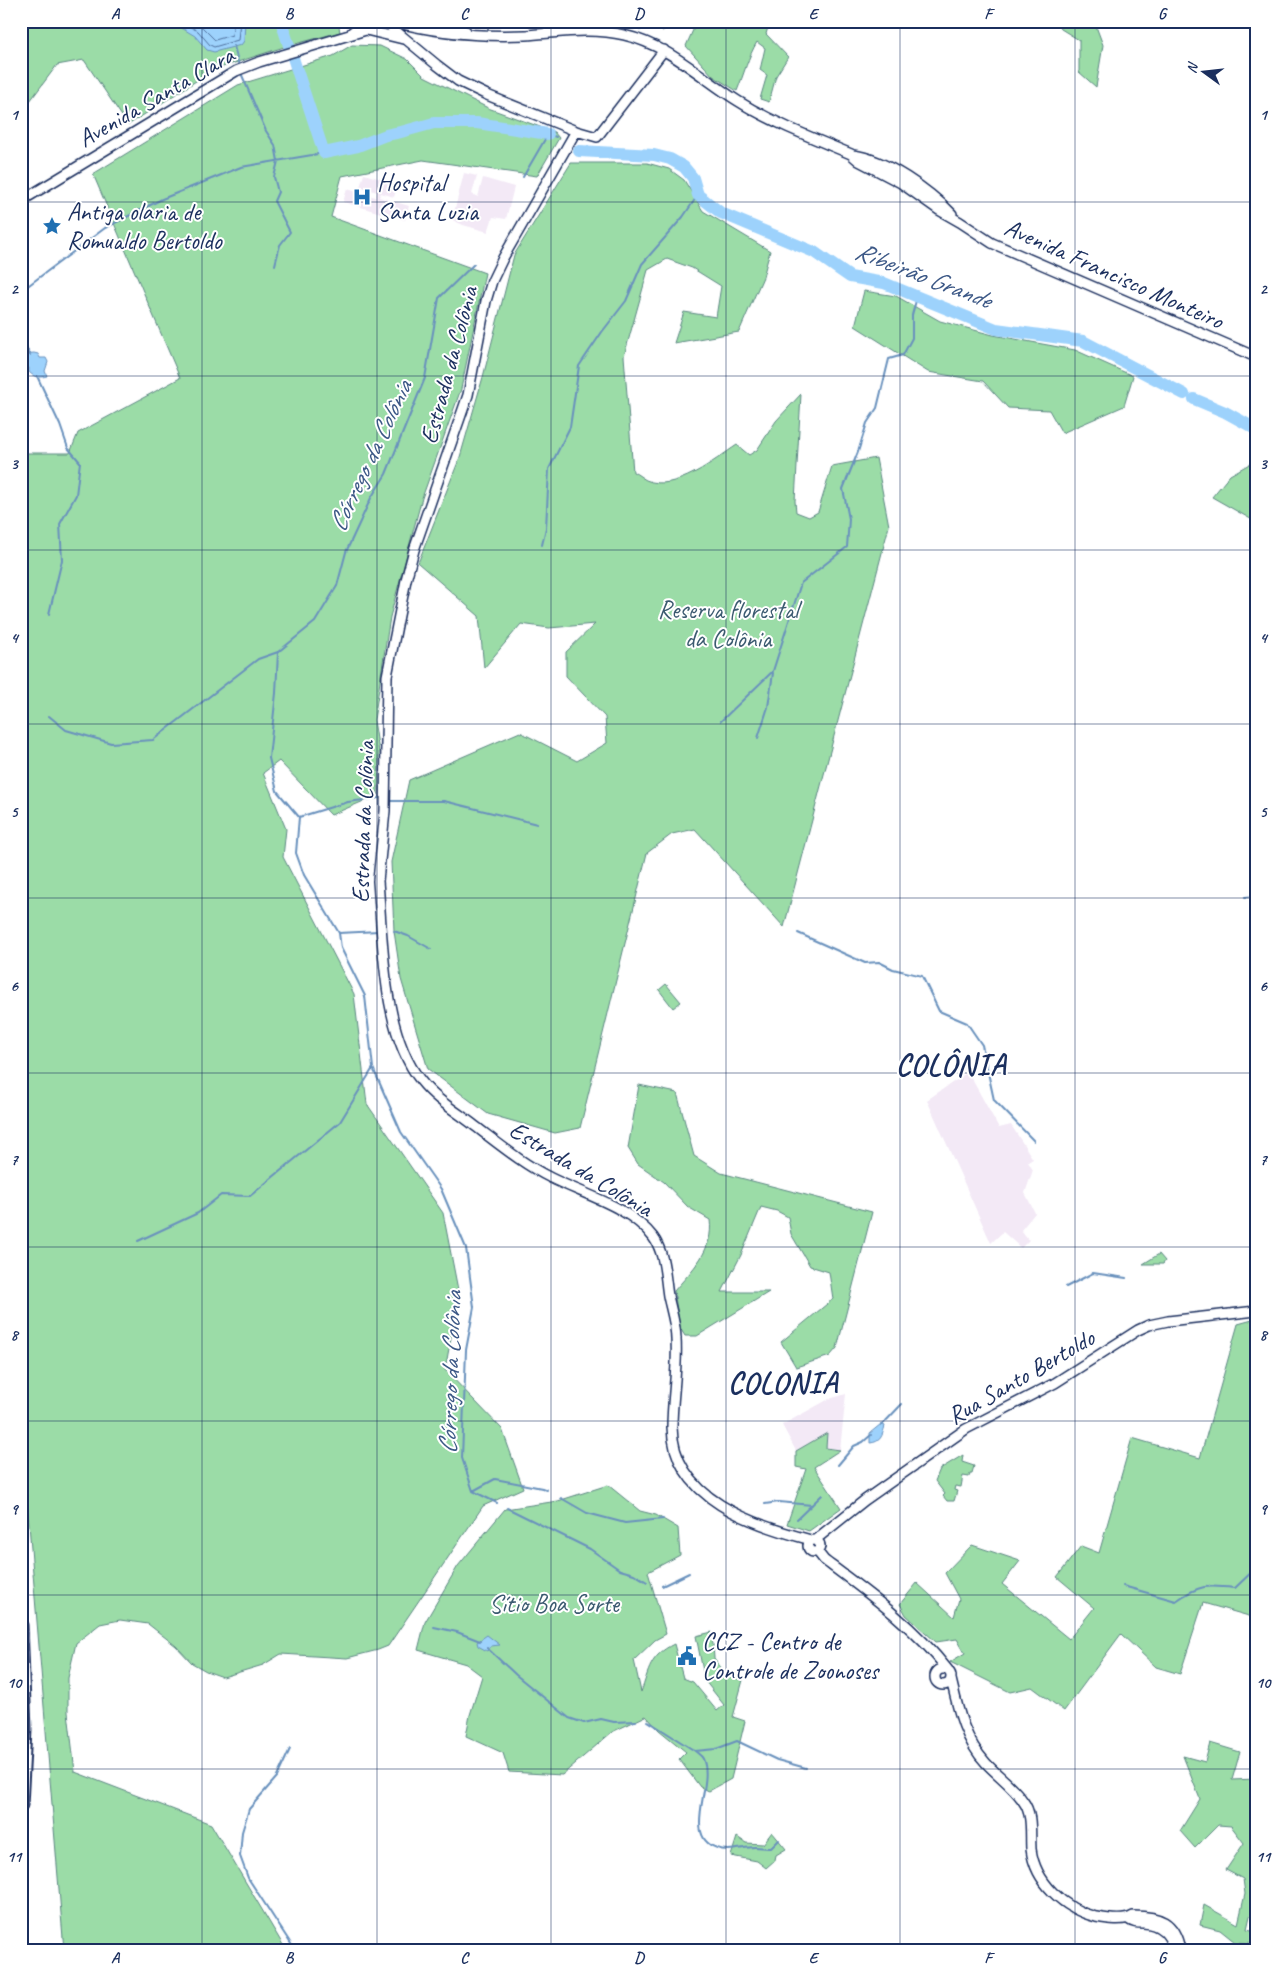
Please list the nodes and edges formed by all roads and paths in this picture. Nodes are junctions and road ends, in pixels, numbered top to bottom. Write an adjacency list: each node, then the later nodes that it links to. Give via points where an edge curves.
1 (436, 21): 4 (street)
2 (385, 22): 3 (street, Avenida Santa Clara); 4 (street, Avenida Francisco Monteiro); 5 (street)
3 (366, 26): 5 (street); 8 (street, Avenida Santa Clara, via 348,35 240,69)
4 (473, 34): 6 (street, Avenida Francisco Monteiro, via 526,35 598,30 624,35)
5 (408, 41): 7 (street, via 458,80)
6 (664, 50): 7 (street, via 597,137); 9 (street, Avenida Francisco Monteiro, via 755,111 899,173 942,204 960,222 997,246)
7 (576, 132): 11 (street, Estrada da Colônia, via 492,281 468,395 406,580 388,676 385,811 378,866 392,1013 413,1071 429,1090 534,1169 623,1212 654,1238 662,1260 676,1338 672,1428 684,1471 697,1488 743,1517)
8 (21, 201)
9 (1256, 357)
10 (1256, 1311): 11 (street, Rua Santo Bertoldo, via 1168,1321 1138,1330 1055,1383 966,1429 865,1500)
11 (814, 1544): 13 (street, Estrada da Colônia, via 824,1560)
12 (21, 1625): 16 (highway, via 24,1730)
13 (930, 1648): 14 (street); 15 (street, Estrada da Colônia)
14 (936, 1674): 15 (street, via 940,1670); 15 (street, via 937,1682)
15 (948, 1678): 17 (street, via 967,1736 976,1752 1023,1801 1030,1820 1032,1856 1045,1884 1057,1897 1090,1915)
16 (21, 1805)
17 (1128, 1919): 18 (street, via 1160,1928 1169,1936); 19 (street, via 1149,1916 1161,1919 1174,1932)
18 (1175, 1950)
19 (1180, 1950)

